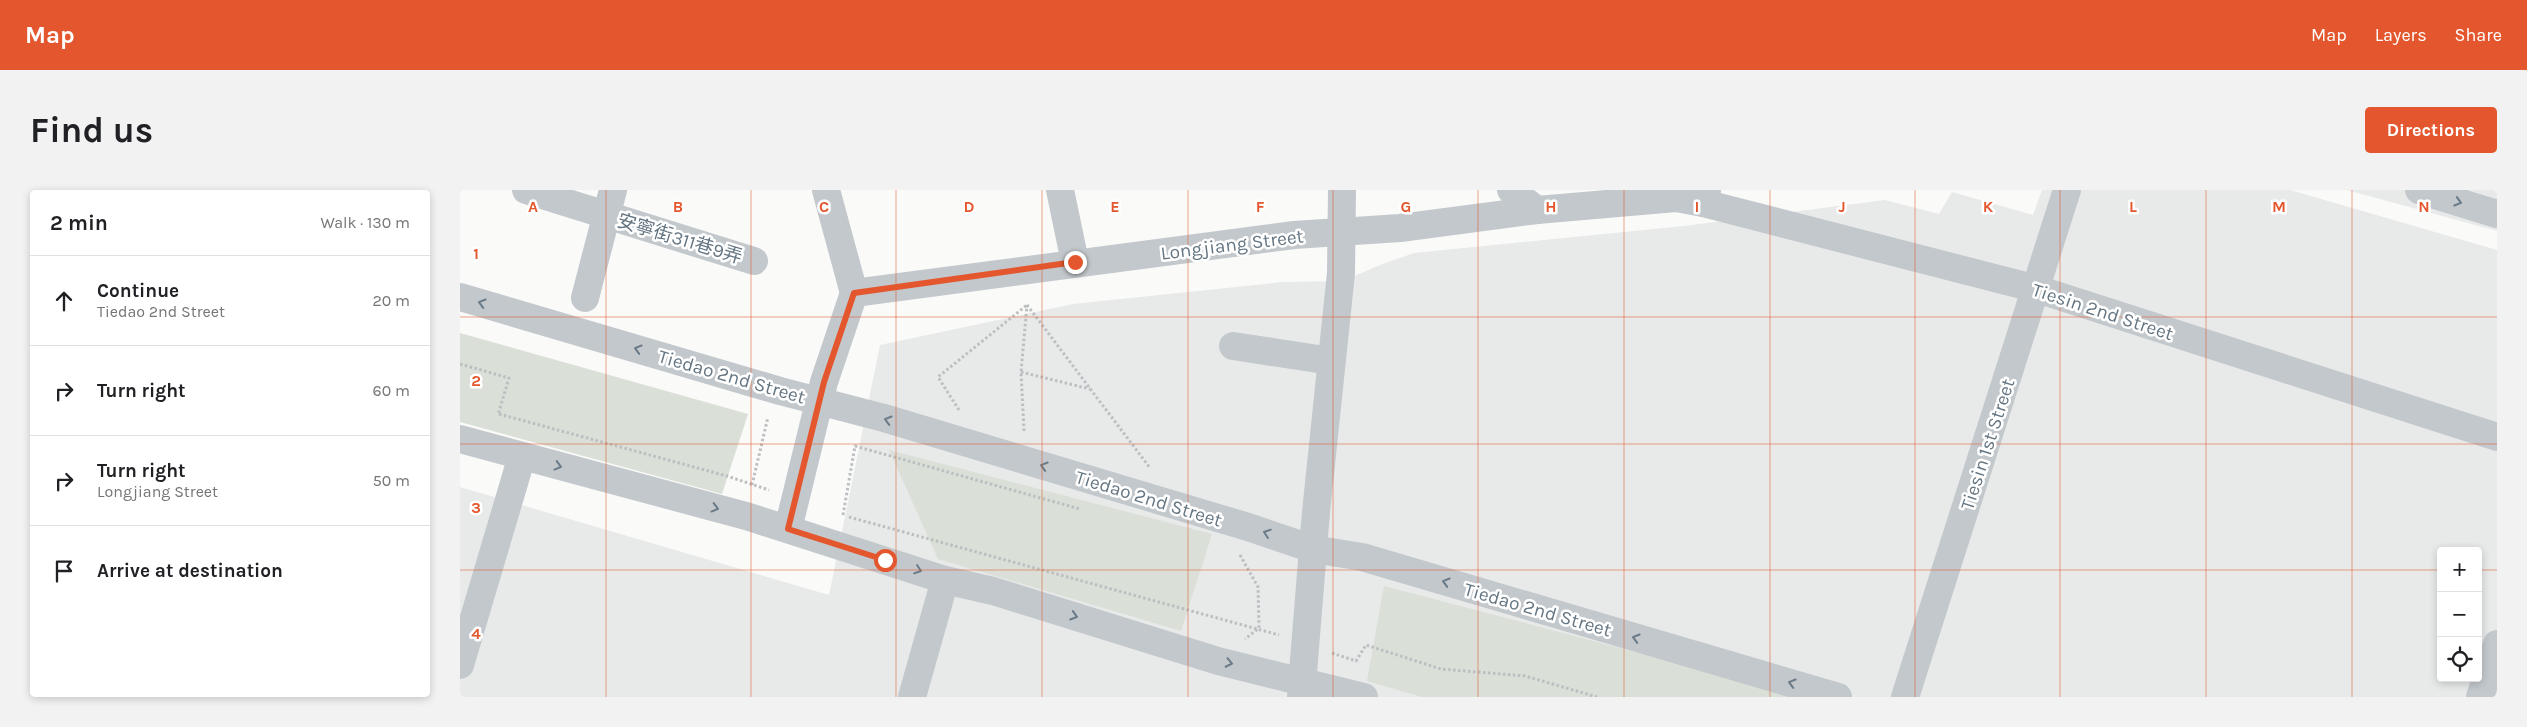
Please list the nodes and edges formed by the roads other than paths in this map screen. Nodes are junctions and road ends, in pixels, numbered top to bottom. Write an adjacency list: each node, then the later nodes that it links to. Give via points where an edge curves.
1 (526, 190): 9 (street, 安寧街311巷9弄)
2 (826, 190): 16 (street)
3 (1060, 190): 14 (street)
4 (1342, 190): 12 (street)
5 (1511, 190): 10 (street)
6 (2066, 190): 15 (street, Tiesin 1st Street)
7 (2419, 190): 11 (street, one-way to 11)
8 (1705, 196): 10 (street, Longjiang Street); 15 (street, Tiesin 2nd Street)
9 (609, 202): 13 (street, 安寧街311巷9弄); 18 (street)
10 (1538, 210): 12 (street, Longjiang Street, via 1400,228)
11 (2497, 214)
12 (1341, 232): 14 (street, Longjiang Street); 20 (street, via 1341,273)
13 (754, 261)
14 (1075, 262): 16 (street, Longjiang Street)
15 (2037, 289): 22 (street, Tiesin 2nd Street); 34 (street, Tiesin 1st Street)
16 (854, 293): 21 (street, via 829,364)
17 (460, 297): 21 (street, Tiedao 2nd Street, one-way to 17)
18 (585, 298)
19 (1233, 346): 20 (street)
20 (1331, 361): 26 (street)
21 (820, 402): 25 (street); 26 (street, Tiedao 2nd Street, one-way to 21, via 884,418)
22 (2497, 437)
23 (460, 439): 24 (street)
24 (522, 456): 25 (street, one-way to 25); 29 (street)
25 (788, 529): 27 (street, one-way to 27)
26 (1313, 549): 30 (street); 33 (street, Tiedao 2nd Street, one-way to 26, via 1362,557)
27 (945, 580): 30 (street, one-way to 30, via 993,591 1218,660); 31 (street)
28 (2497, 644): 35 (street)
29 (460, 665)
30 (1302, 690): 32 (street)
31 (912, 697)
32 (1364, 697)
33 (1838, 697)
34 (1905, 697)
35 (2480, 697)

